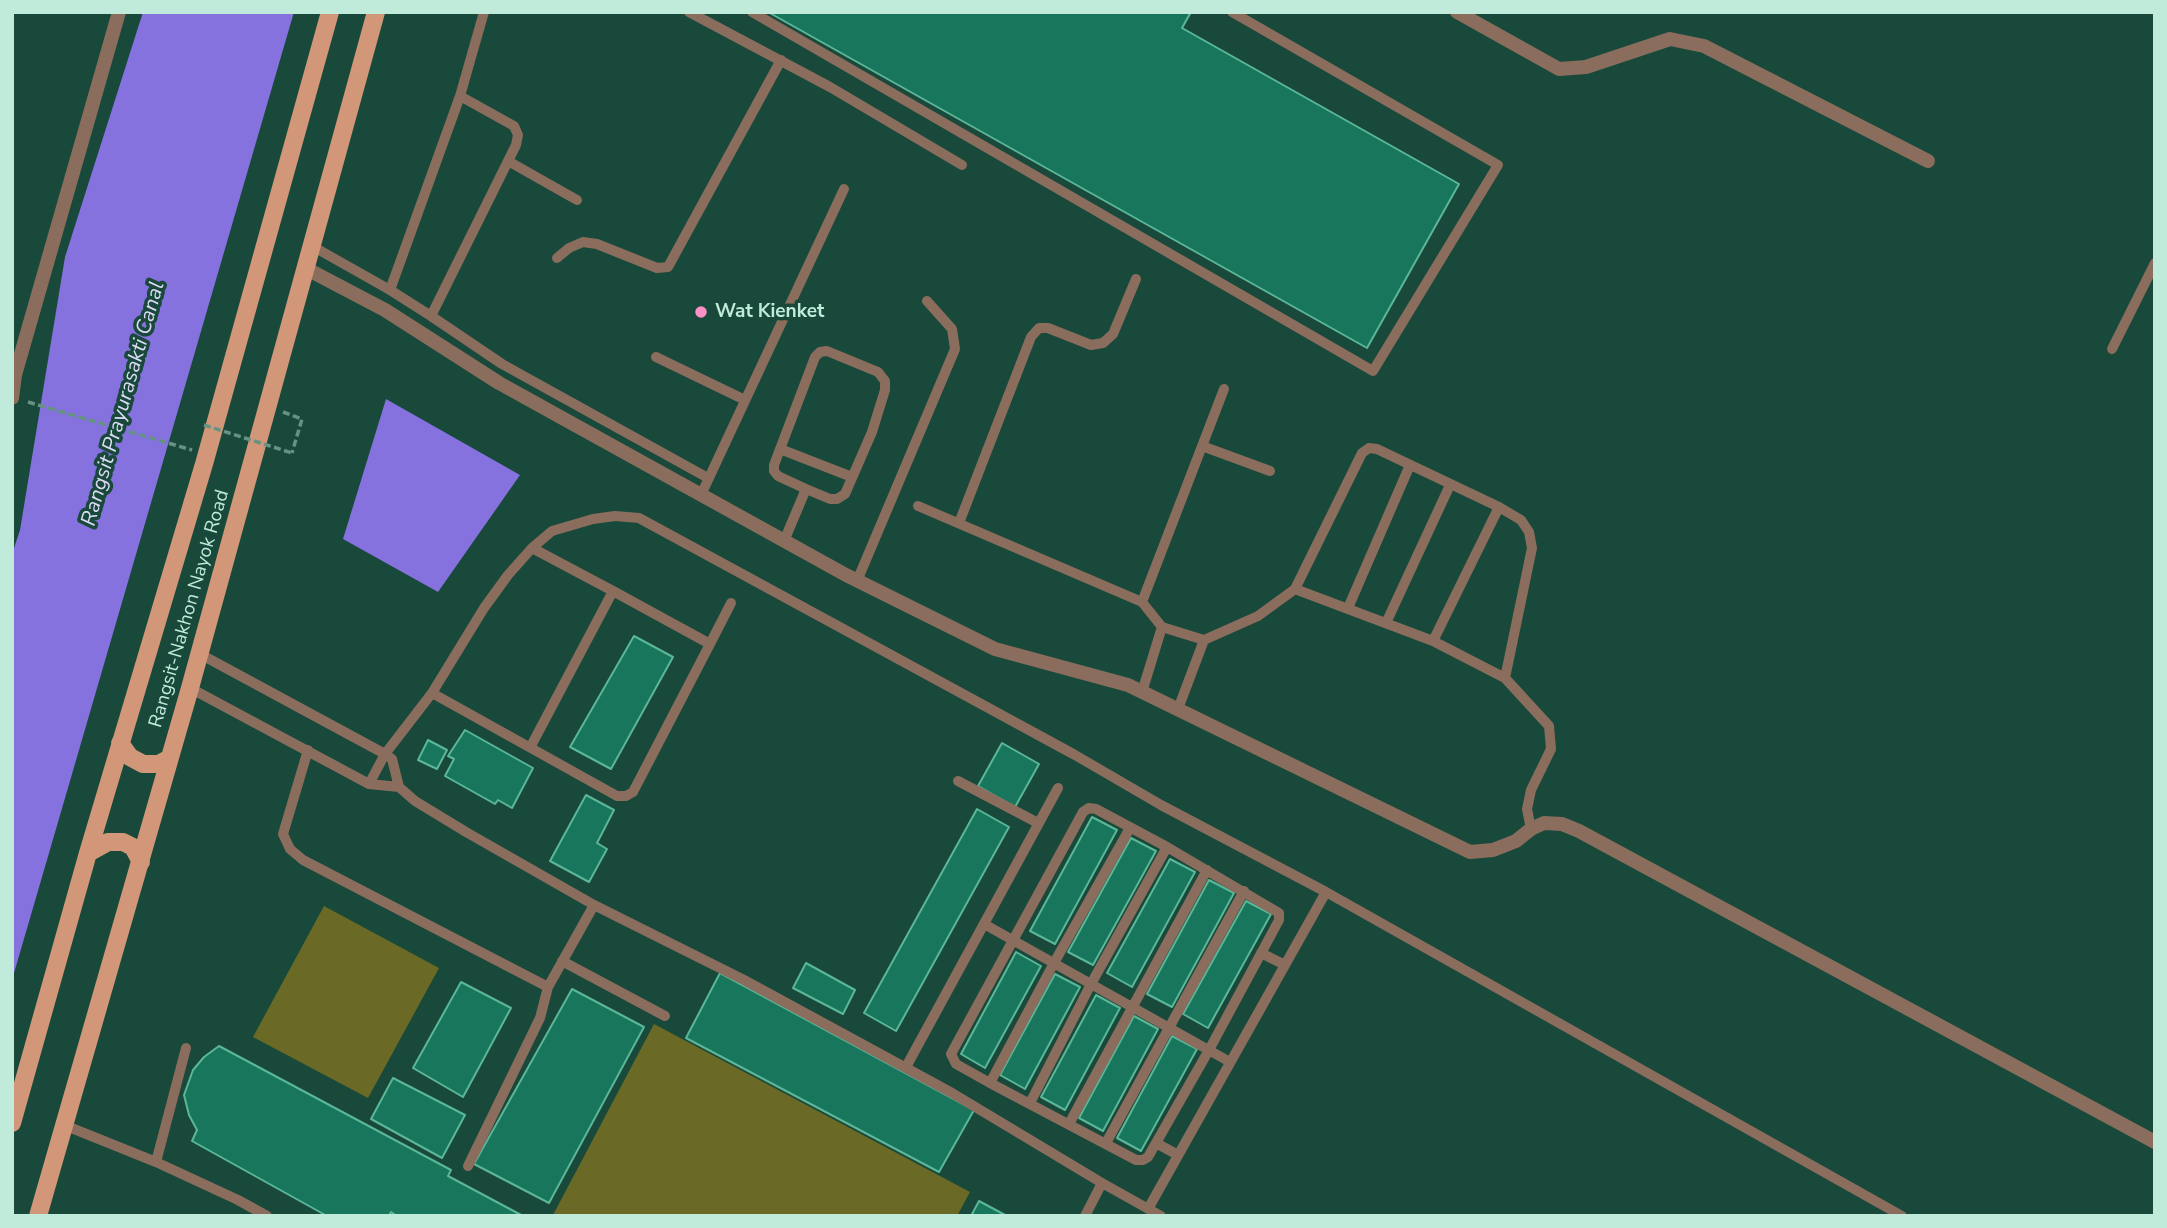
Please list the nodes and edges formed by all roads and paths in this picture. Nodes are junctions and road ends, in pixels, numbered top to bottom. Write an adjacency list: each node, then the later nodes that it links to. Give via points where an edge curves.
1 (119, 12): 27 (street, via 15,374)
2 (330, 12): 64 (main road, Rangsit-Nakhon Nayok Road, via 204,464)
3 (376, 12): 16 (main road, Rangsit-Nakhon Nayok Road)
4 (484, 12): 10 (lane)
5 (689, 12): 9 (lane)
6 (752, 12): 7 (lane, via 1373,371 1498,165)
7 (1233, 12)
8 (1457, 12): 12 (street, via 1559,69 1587,67 1670,39 1704,46)
9 (781, 60): 13 (lane); 17 (lane, via 668,267 657,268 583,242)
10 (460, 96): 11 (lane, via 514,126 518,135); 21 (lane)
11 (508, 161): 15 (lane); 23 (lane)
12 (1928, 161)
13 (962, 165)
14 (844, 189): 28 (lane)
15 (577, 200)
16 (312, 246): 19 (main road, Rangsit-Nakhon Nayok Road); 21 (lane)
17 (556, 258)
18 (2155, 263): 24 (lane)
19 (305, 268): 30 (main road, Rangsit-Nakhon Nayok Road); 41 (street, via 361,296 499,383)
20 (1136, 279): 44 (lane, via 1113,334 1103,343 1091,345 1048,328 1040,328 1031,337)
21 (390, 290): 23 (lane)
22 (927, 301): 47 (lane, via 952,329 955,349)
23 (431, 316): 38 (lane, via 502,364)
24 (2112, 349)
25 (656, 357): 28 (lane)
26 (1224, 388): 32 (lane)
27 (12, 398)
28 (745, 400): 38 (lane)
29 (30, 402): 33 (path)
30 (268, 407): 31 (path, bridge, via 302,419 292,453); 58 (main road, Rangsit-Nakhon Nayok Road)
31 (204, 425)
32 (1202, 446): 36 (lane); 50 (lane)
33 (180, 448)
34 (780, 449): 37 (lane); 37 (lane, via 815,357 827,351 878,372 884,381 872,432); 40 (lane, via 774,471)
35 (1410, 465): 39 (lane); 48 (lane, via 1377,449 1362,453); 52 (lane)
36 (1270, 471)
37 (852, 477): 40 (lane, via 845,494 837,499)
38 (709, 478): 41 (lane)
39 (1450, 485): 43 (lane); 53 (lane)
40 (806, 489): 45 (lane)
41 (701, 495): 45 (street)
42 (918, 506): 44 (lane)
43 (1499, 507): 56 (lane); 59 (lane, via 1521,520 1532,548)
44 (959, 523): 50 (lane)
45 (784, 541): 47 (street)
46 (532, 548): 49 (lane); 62 (lane, via 484,608); 81 (lane, via 552,531 593,519 639,519)
47 (857, 581): 61 (street, via 995,649)
48 (1295, 589): 52 (lane); 55 (lane, via 1258,616)
49 (613, 591): 57 (lane); 65 (lane)
50 (1142, 602): 54 (lane)
51 (732, 603): 57 (lane)
52 (1348, 608): 53 (lane)
53 (1386, 623): 56 (lane)
54 (1162, 627): 55 (lane); 61 (lane)
55 (1204, 640): 63 (lane)
56 (1433, 641): 59 (lane)
57 (710, 644): 65 (lane, via 633,792 626,796 617,796)
58 (200, 654): 60 (main road, Rangsit-Nakhon Nayok Road); 67 (lane)
59 (1505, 678): 75 (lane, via 1549,726 1551,748 1527,809)
60 (190, 688): 66 (lane); 68 (main road, Rangsit-Nakhon Nayok Road)
61 (1142, 692): 63 (street)
62 (432, 693): 65 (lane); 67 (lane)
63 (1178, 709): 75 (street, via 1469,852 1493,850)
64 (120, 743): 68 (main road, via 130,757 144,764); 77 (main road, Rangsit-Nakhon Nayok Road)
65 (531, 746)
66 (309, 750): 70 (lane); 90 (lane, via 283,834 290,849 303,860)
67 (385, 754): 70 (lane); 71 (lane, via 392,759)
68 (170, 758): 78 (main road, Rangsit-Nakhon Nayok Road)
69 (958, 781): 73 (lane)
70 (369, 784): 71 (lane)
71 (399, 788): 82 (lane)
72 (1058, 788): 73 (lane)
73 (1038, 823): 83 (lane)
74 (1130, 828): 76 (lane); 84 (lane, via 1096,809 1083,812); 87 (lane)
75 (1531, 829): 103 (street, via 1544,823 1578,831)
76 (1167, 848): 79 (lane); 89 (lane)
77 (88, 853): 78 (main road, via 108,842 123,842 133,847); 100 (main road, Rangsit-Nakhon Nayok Road)
78 (141, 862): 102 (main road, Rangsit-Nakhon Nayok Road)
79 (1207, 870): 80 (lane); 91 (lane)
80 (1244, 891): 85 (lane, via 1279,914); 93 (lane)
81 (1326, 892): 88 (lane); 115 (lane)
82 (594, 905): 86 (lane); 97 (lane, via 744,979)
83 (984, 924): 84 (lane); 97 (lane)
84 (1012, 940): 87 (lane); 98 (lane, via 951,1054 956,1063)
85 (1261, 953): 88 (lane); 95 (lane)
86 (562, 961): 90 (lane); 92 (lane)
87 (1054, 963): 89 (lane); 98 (lane)
88 (1285, 965): 96 (lane)
89 (1091, 984): 91 (lane); 99 (lane)
90 (548, 988): 108 (lane, via 540,1018)
91 (1131, 1007): 93 (lane); 101 (lane)
92 (665, 1016)
93 (1168, 1027): 95 (lane); 104 (lane)
94 (186, 1048): 107 (lane)
95 (1209, 1050): 96 (lane); 105 (lane)
96 (1230, 1062): 106 (lane)
97 (905, 1067): 109 (lane)
98 (990, 1083): 99 (lane)
99 (1030, 1103): 101 (lane)
100 (12, 1123)
101 (1069, 1124): 104 (lane)
102 (64, 1125): 107 (lane); 111 (main road, Rangsit-Nakhon Nayok Road)
103 (2155, 1142)
104 (1106, 1143): 105 (lane, via 1136,1160 1148,1157)
105 (1156, 1143): 106 (lane)
106 (1178, 1155): 110 (lane)
107 (156, 1162): 112 (lane)
108 (468, 1166)
109 (1102, 1183): 110 (lane); 113 (lane)
110 (1148, 1209): 114 (lane)
111 (38, 1216)
112 (267, 1216)
113 (1086, 1216)
114 (1161, 1216)
115 (1902, 1216)

